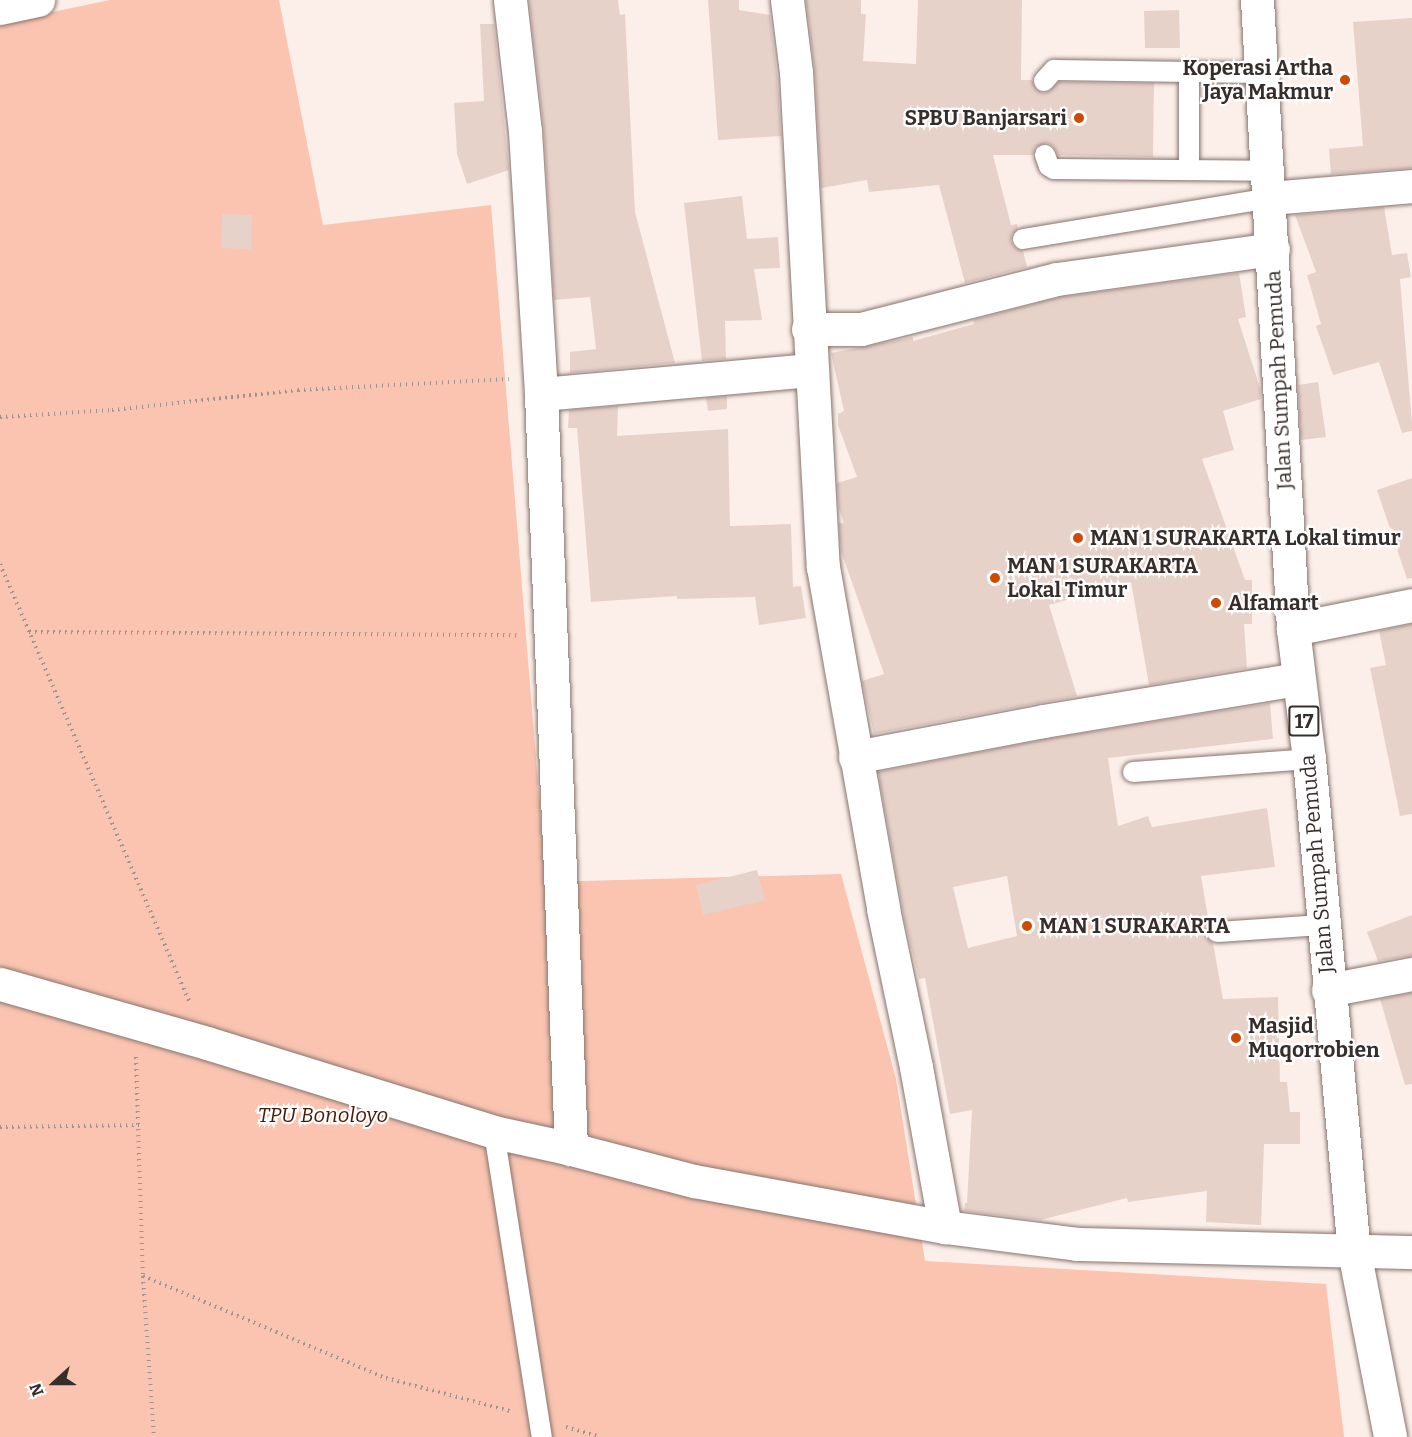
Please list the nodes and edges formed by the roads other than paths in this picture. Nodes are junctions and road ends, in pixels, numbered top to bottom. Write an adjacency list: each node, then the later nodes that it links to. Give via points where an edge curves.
1 (38, 0): 5 (main road)
2 (510, 0): 17 (main road, via 525,131)
3 (787, 0): 15 (main road, via 796,72)
4 (1257, 0): 7 (main road, Jalan Sumpah Pemuda / 17)
5 (0, 8)
6 (1189, 71): 7 (lane); 8 (lane, via 1054,70); 10 (lane)
7 (1261, 73): 11 (main road, Jalan Sumpah Pemuda / 17)
8 (1044, 81)
9 (1045, 155): 10 (lane, via 1054,169)
10 (1190, 170): 11 (lane)
11 (1269, 184): 12 (main road); 13 (lane); 14 (main road, Jalan Sumpah Pemuda / 17)
12 (1412, 186)
13 (1023, 239)
14 (1273, 249): 15 (main road, via 1057,279 861,329); 19 (main road, Jalan Sumpah Pemuda / 17)
15 (808, 329): 16 (main road)
16 (811, 370): 17 (main road); 21 (main road, via 823,567)
17 (540, 386): 30 (main road)
18 (1412, 604): 19 (main road)
19 (1293, 629): 20 (main road, Jalan Sumpah Pemuda / 17)
20 (1298, 679): 21 (main road); 22 (main road, Jalan Sumpah Pemuda / 17)
21 (855, 757): 31 (main road)
22 (1309, 759): 23 (lane); 24 (main road, Jalan Sumpah Pemuda / 17)
23 (1133, 772)
24 (1323, 925): 25 (lane); 28 (main road, Jalan Sumpah Pemuda / 17)
25 (1217, 932)
26 (1412, 974): 28 (main road)
27 (0, 984): 29 (main road)
28 (1328, 990): 32 (main road, Jalan Sumpah Pemuda / 17)
29 (494, 1132): 30 (main road); 34 (lane)
30 (572, 1149): 31 (main road, via 694,1181)
31 (945, 1227): 32 (main road, via 1077,1244)
32 (1354, 1251): 33 (main road); 35 (main road, Jalan Sumpah Pemuda / 17)
33 (1412, 1252)
34 (541, 1428)
35 (1389, 1437)

